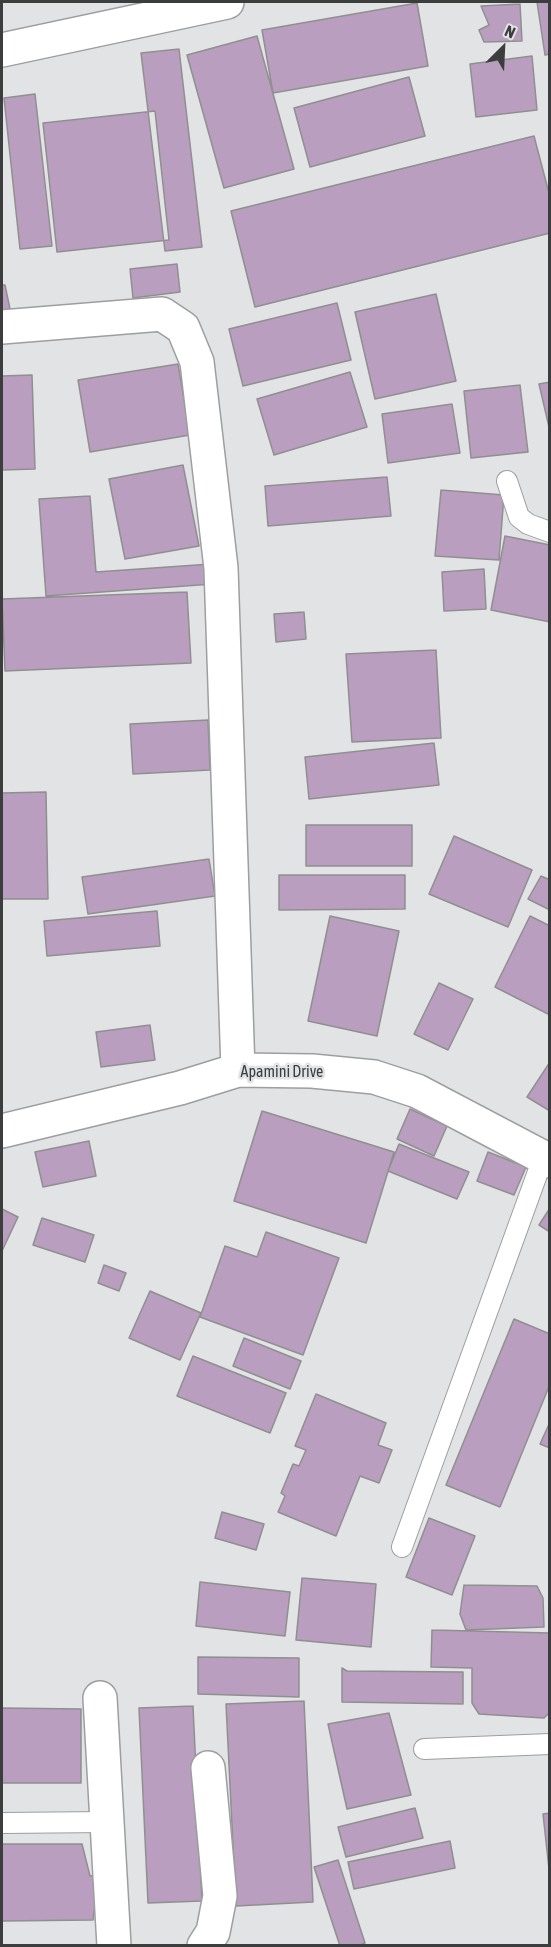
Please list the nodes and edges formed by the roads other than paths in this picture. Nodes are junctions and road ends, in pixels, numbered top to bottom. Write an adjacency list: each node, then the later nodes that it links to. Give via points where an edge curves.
1 (227, 2): 2 (street)
2 (2, 50)
3 (2, 327): 6 (street, via 162,314 183,328 197,362 221,568)
4 (507, 481): 5 (lane, via 519,517)
5 (549, 532)
6 (238, 1070): 7 (street, Apamini Drive); 8 (street, Apamini Drive, via 374,1077 417,1091)
7 (2, 1131)
8 (546, 1160): 9 (lane)
9 (402, 1547)
10 (100, 1698): 15 (street)
11 (549, 1744): 12 (lane)
12 (423, 1749)
13 (208, 1768): 17 (street, via 220,1896 213,1932)
14 (2, 1822): 15 (lane)
15 (106, 1822): 16 (street)
16 (107, 1944)
17 (204, 1946)

